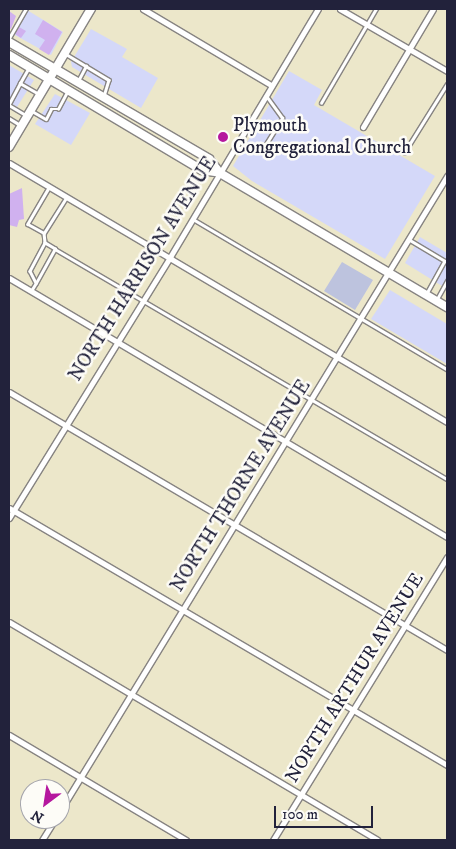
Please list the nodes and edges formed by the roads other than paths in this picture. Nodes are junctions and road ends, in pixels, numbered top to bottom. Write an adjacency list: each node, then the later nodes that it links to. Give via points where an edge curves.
1 (26, 9): 9 (lane)
2 (91, 9): 12 (main road)
3 (144, 9): 22 (street)
4 (318, 9): 22 (street, NORTH HARRISON AVENUE)
5 (340, 9): 8 (street)
6 (376, 9): 8 (lane)
7 (433, 9): 11 (street)
8 (367, 24): 11 (street); 27 (lane)
9 (9, 38)
10 (9, 42): 16 (main road)
11 (410, 48): 17 (street); 32 (street)
12 (65, 53): 14 (lane); 16 (main road)
13 (9, 56): 15 (main road)
14 (86, 66): 19 (lane); 26 (lane, via 109,80)
15 (28, 67): 18 (main road); 20 (lane)
16 (56, 69): 18 (main road); 19 (main road)
17 (447, 71)
18 (49, 80): 23 (main road); 24 (main road)
19 (77, 82): 26 (main road)
20 (20, 83): 24 (lane); 28 (lane)
21 (447, 84): 35 (lane)
22 (271, 85): 25 (street, NORTH HARRISON AVENUE)
23 (68, 91): 29 (lane, via 58,109 51,109 46,119); 37 (main road, via 202,170)
24 (40, 95): 29 (main road)
25 (265, 95): 34 (street, NORTH HARRISON AVENUE); 34 (lane, via 282,118 261,152)
26 (104, 98): 37 (main road, via 209,159)
27 (321, 103)
28 (9, 105): 29 (lane)
29 (29, 113): 31 (main road)
30 (9, 118): 31 (lane)
31 (22, 126): 33 (main road)
32 (363, 127)
33 (9, 146)
34 (235, 147): 37 (street, NORTH HARRISON AVENUE)
35 (404, 153)
36 (9, 162): 39 (street)
37 (220, 173): 41 (street, NORTH HARRISON AVENUE); 47 (main road)
38 (447, 176): 43 (street, NORTH THORNE AVENUE)
39 (50, 187): 40 (street); 42 (lane, via 28,224)
40 (66, 196): 42 (lane); 46 (street)
41 (193, 218): 46 (street, NORTH HARRISON AVENUE); 56 (lane)
42 (44, 233): 44 (lane)
43 (410, 240): 47 (street, NORTH THORNE AVENUE); 52 (lane, via 445,261)
44 (45, 243): 45 (lane); 50 (lane, via 30,271)
45 (56, 249): 50 (lane); 53 (lane)
46 (170, 257): 53 (street, NORTH HARRISON AVENUE); 58 (street)
47 (388, 275): 52 (main road); 56 (street, NORTH THORNE AVENUE)
48 (9, 278): 51 (street)
49 (447, 281): 54 (lane)
50 (36, 284): 51 (lane)
51 (31, 291): 57 (street)
52 (426, 295): 54 (main road)
53 (142, 301): 57 (street, NORTH HARRISON AVENUE); 61 (lane)
54 (436, 301): 55 (main road)
55 (447, 307)
56 (362, 318): 58 (street, NORTH THORNE AVENUE); 59 (lane)
57 (117, 341): 63 (street, NORTH HARRISON AVENUE); 64 (street)
58 (338, 356): 61 (street, NORTH THORNE AVENUE); 62 (street)
59 (447, 369)
60 (9, 392): 63 (street)
61 (312, 399): 64 (street, NORTH THORNE AVENUE); 65 (lane)
62 (447, 422)
63 (64, 424): 66 (street, NORTH HARRISON AVENUE); 68 (street)
64 (286, 442): 68 (street, NORTH THORNE AVENUE); 69 (street)
65 (447, 479)
66 (11, 509): 67 (street, NORTH HARRISON AVENUE); 71 (street)
67 (9, 518)
68 (235, 523): 71 (street, NORTH THORNE AVENUE); 73 (street)
69 (447, 537)
70 (447, 557): 73 (street, NORTH ARTHUR AVENUE)
71 (182, 610): 75 (street, NORTH THORNE AVENUE); 76 (street)
72 (9, 622): 75 (street)
73 (406, 626): 74 (street); 76 (street, NORTH ARTHUR AVENUE)
74 (447, 650)
75 (131, 694): 79 (street, NORTH THORNE AVENUE); 81 (street)
76 (354, 709): 78 (street); 81 (street, NORTH ARTHUR AVENUE)
77 (9, 735): 79 (street)
78 (447, 765)
79 (80, 777): 80 (street, NORTH THORNE AVENUE); 84 (street)
80 (70, 794)
81 (302, 794): 85 (street, NORTH ARTHUR AVENUE); 86 (street)
82 (49, 829): 83 (street)
83 (42, 840)
84 (186, 840)
85 (273, 840)
86 (377, 840)

